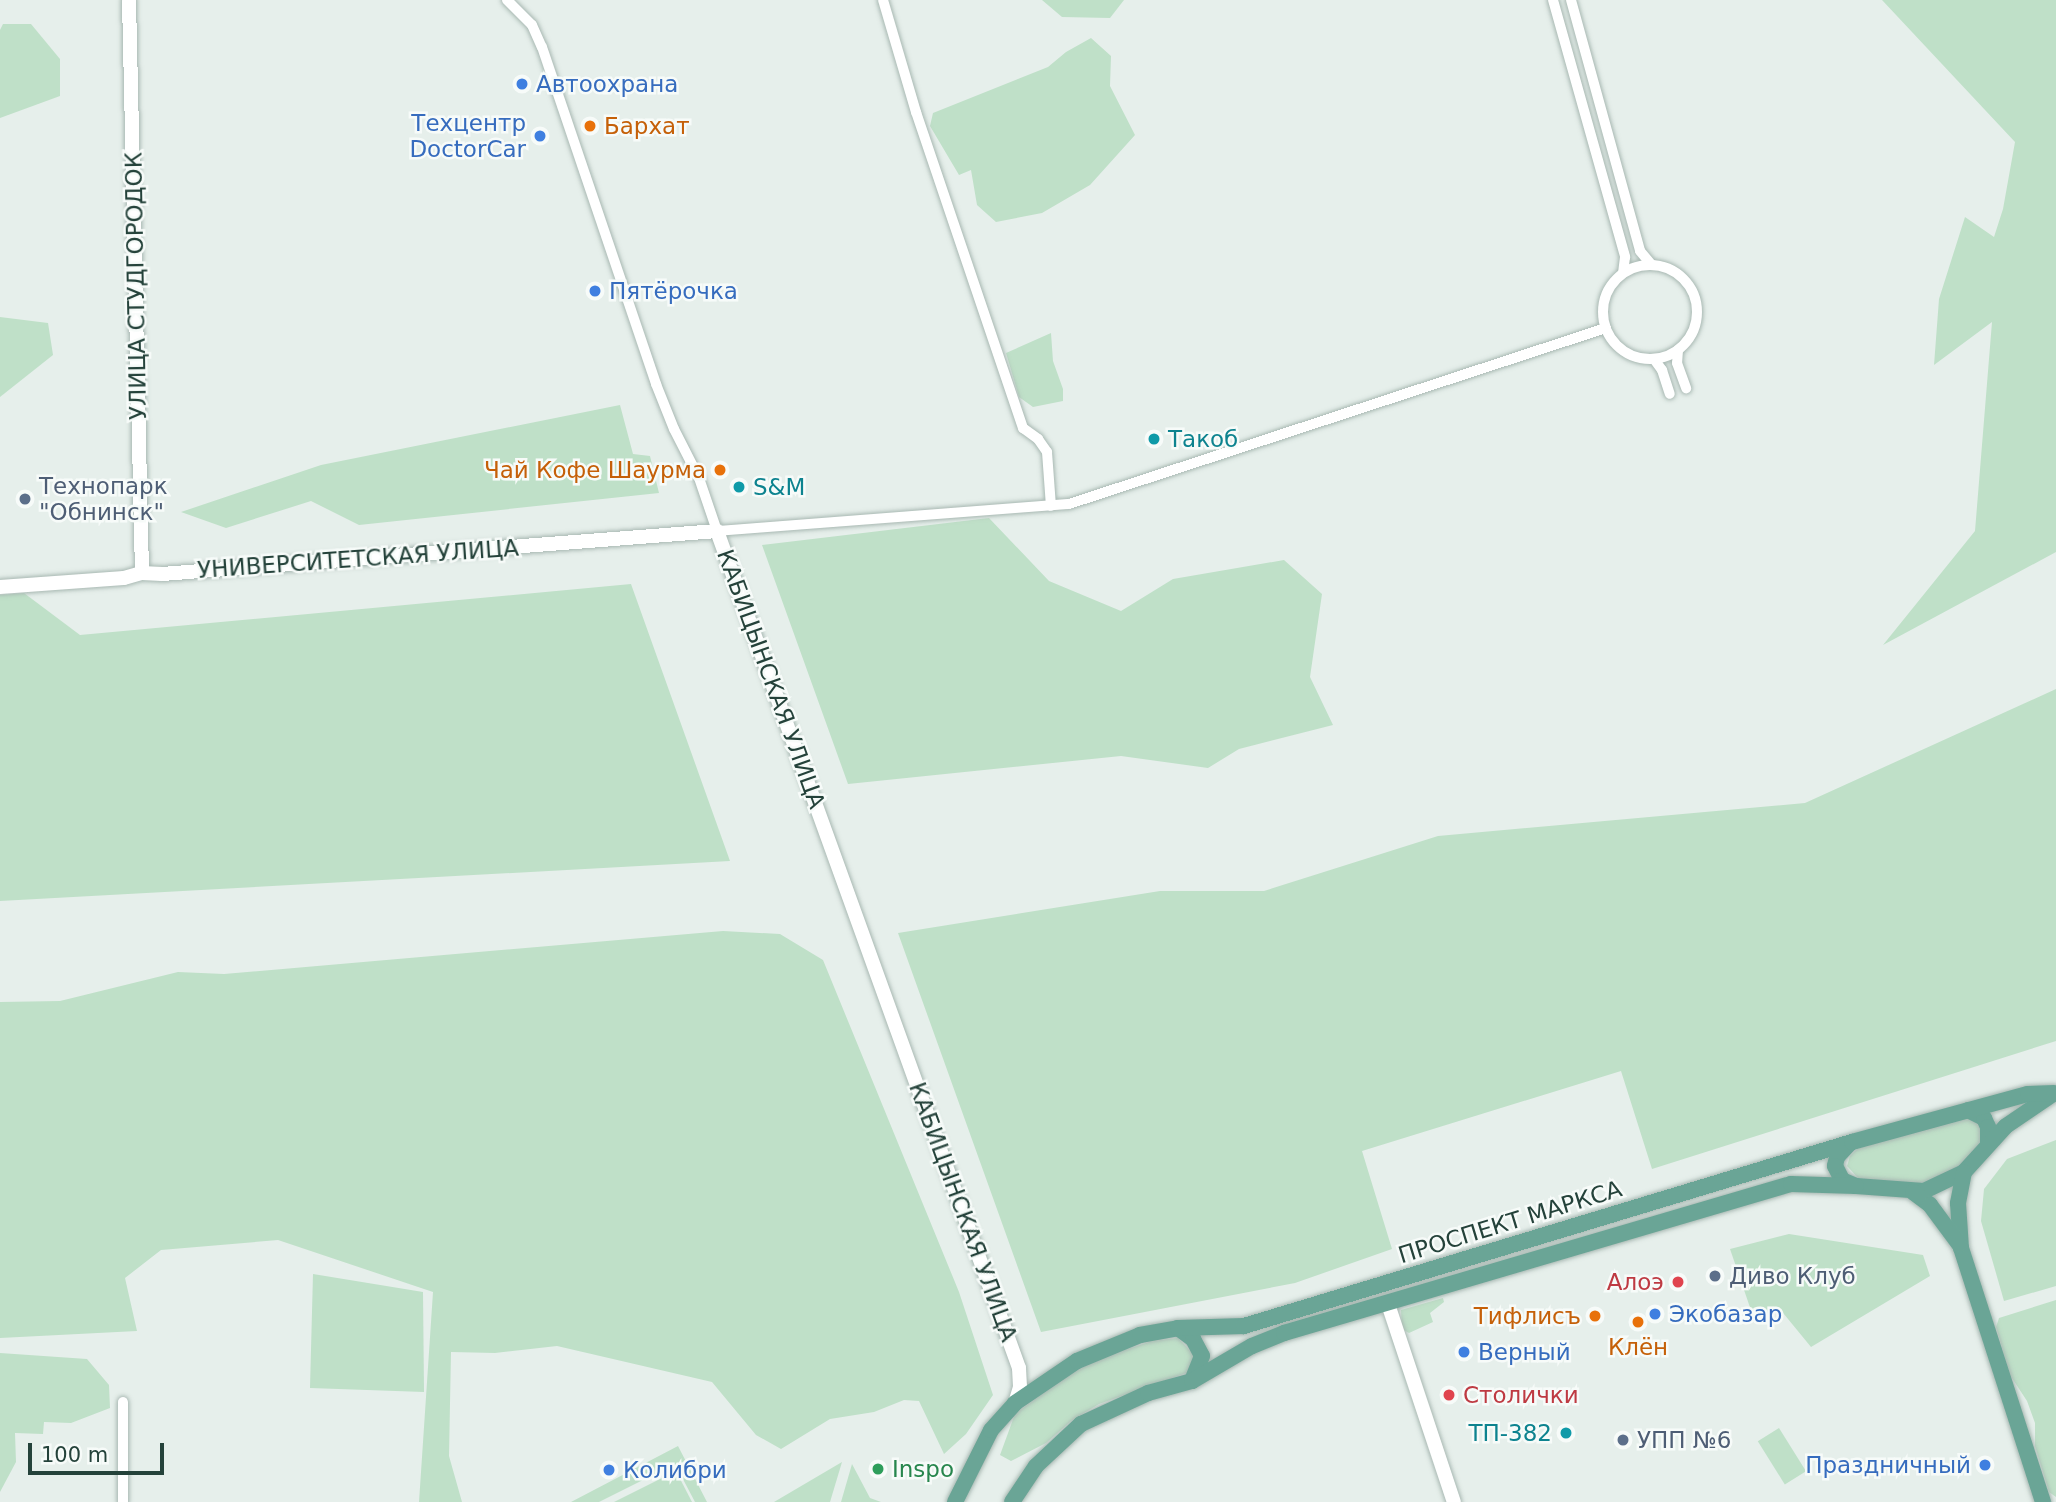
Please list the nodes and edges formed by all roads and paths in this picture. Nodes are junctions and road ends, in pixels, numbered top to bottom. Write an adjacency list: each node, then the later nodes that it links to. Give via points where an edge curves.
1 (129, 0): 15 (street, УЛИЦА СТУДГОРОДОК)
2 (507, 0): 14 (street, КАБИЦЫНСКАЯ УЛИЦА, via 531,24 542,47 656,384 699,478)
3 (883, 0): 13 (street, via 1023,428 1047,452)
4 (1553, 0): 7 (street, via 1625,257)
5 (1571, 0): 6 (street, via 1640,251)
6 (1651, 264): 7 (street); 9 (street, via 1677,272 1694,293 1697,320 1691,337)
7 (1623, 274): 8 (street, via 1604,302)
8 (1606, 328): 10 (street, via 1629,354); 13 (street, via 1164,474)
9 (1678, 350): 10 (street); 11 (street, via 1677,363)
10 (1654, 359): 12 (street)
11 (1686, 388)
12 (1670, 394)
13 (1051, 506): 14 (street)
14 (717, 531): 15 (street, УНИВЕРСИТЕТСКАЯ УЛИЦА); 28 (street, КАБИЦЫНСКАЯ УЛИЦА)
15 (142, 573): 16 (street, УНИВЕРСИТЕТСКАЯ УЛИЦА)
16 (0, 587)
17 (2055, 1093): 18 (main road, ПРОСПЕКТ МАРКСА, via 2028,1094); 20 (main road, via 2020,1114)
18 (1968, 1110): 19 (main road, ПРОСПЕКТ МАРКСА); 20 (main road, via 1984,1118)
19 (1852, 1142): 22 (main road, via 1836,1157 1835,1166 1842,1180); 25 (main road, ПРОСПЕКТ МАРКСА)
20 (1988, 1143): 21 (main road)
21 (1964, 1172): 23 (main road); 24 (main road, via 1958,1203)
22 (1856, 1186): 23 (main road, ПРОСПЕКТ МАРКСА); 26 (main road, ПРОСПЕКТ МАРКСА, via 1791,1184)
23 (1913, 1192): 24 (main road, via 1930,1205)
24 (1961, 1248): 37 (main road)
25 (1382, 1284): 26 (main road); 27 (main road, ПРОСПЕКТ МАРКСА, via 1244,1326)
26 (1388, 1304): 29 (main road, ПРОСПЕКТ МАРКСА, via 1262,1342); 36 (street)
27 (1178, 1328): 29 (main road, via 1193,1339 1202,1356); 30 (main road, ПРОСПЕКТ МАРКСА, via 1140,1335 1077,1361)
28 (1019, 1368): 30 (street); 32 (street)
29 (1192, 1381): 35 (main road, ПРОСПЕКТ МАРКСА, via 1148,1393 1074,1428 1036,1466)
30 (1044, 1382): 32 (main road, ПРОСПЕКТ МАРКСА)
31 (123, 1402): 33 (street)
32 (1015, 1403): 34 (main road, ПРОСПЕКТ МАРКСА, via 991,1430)
33 (123, 1497)
34 (955, 1502)
35 (1012, 1502)
36 (1454, 1502)
37 (2043, 1502)

